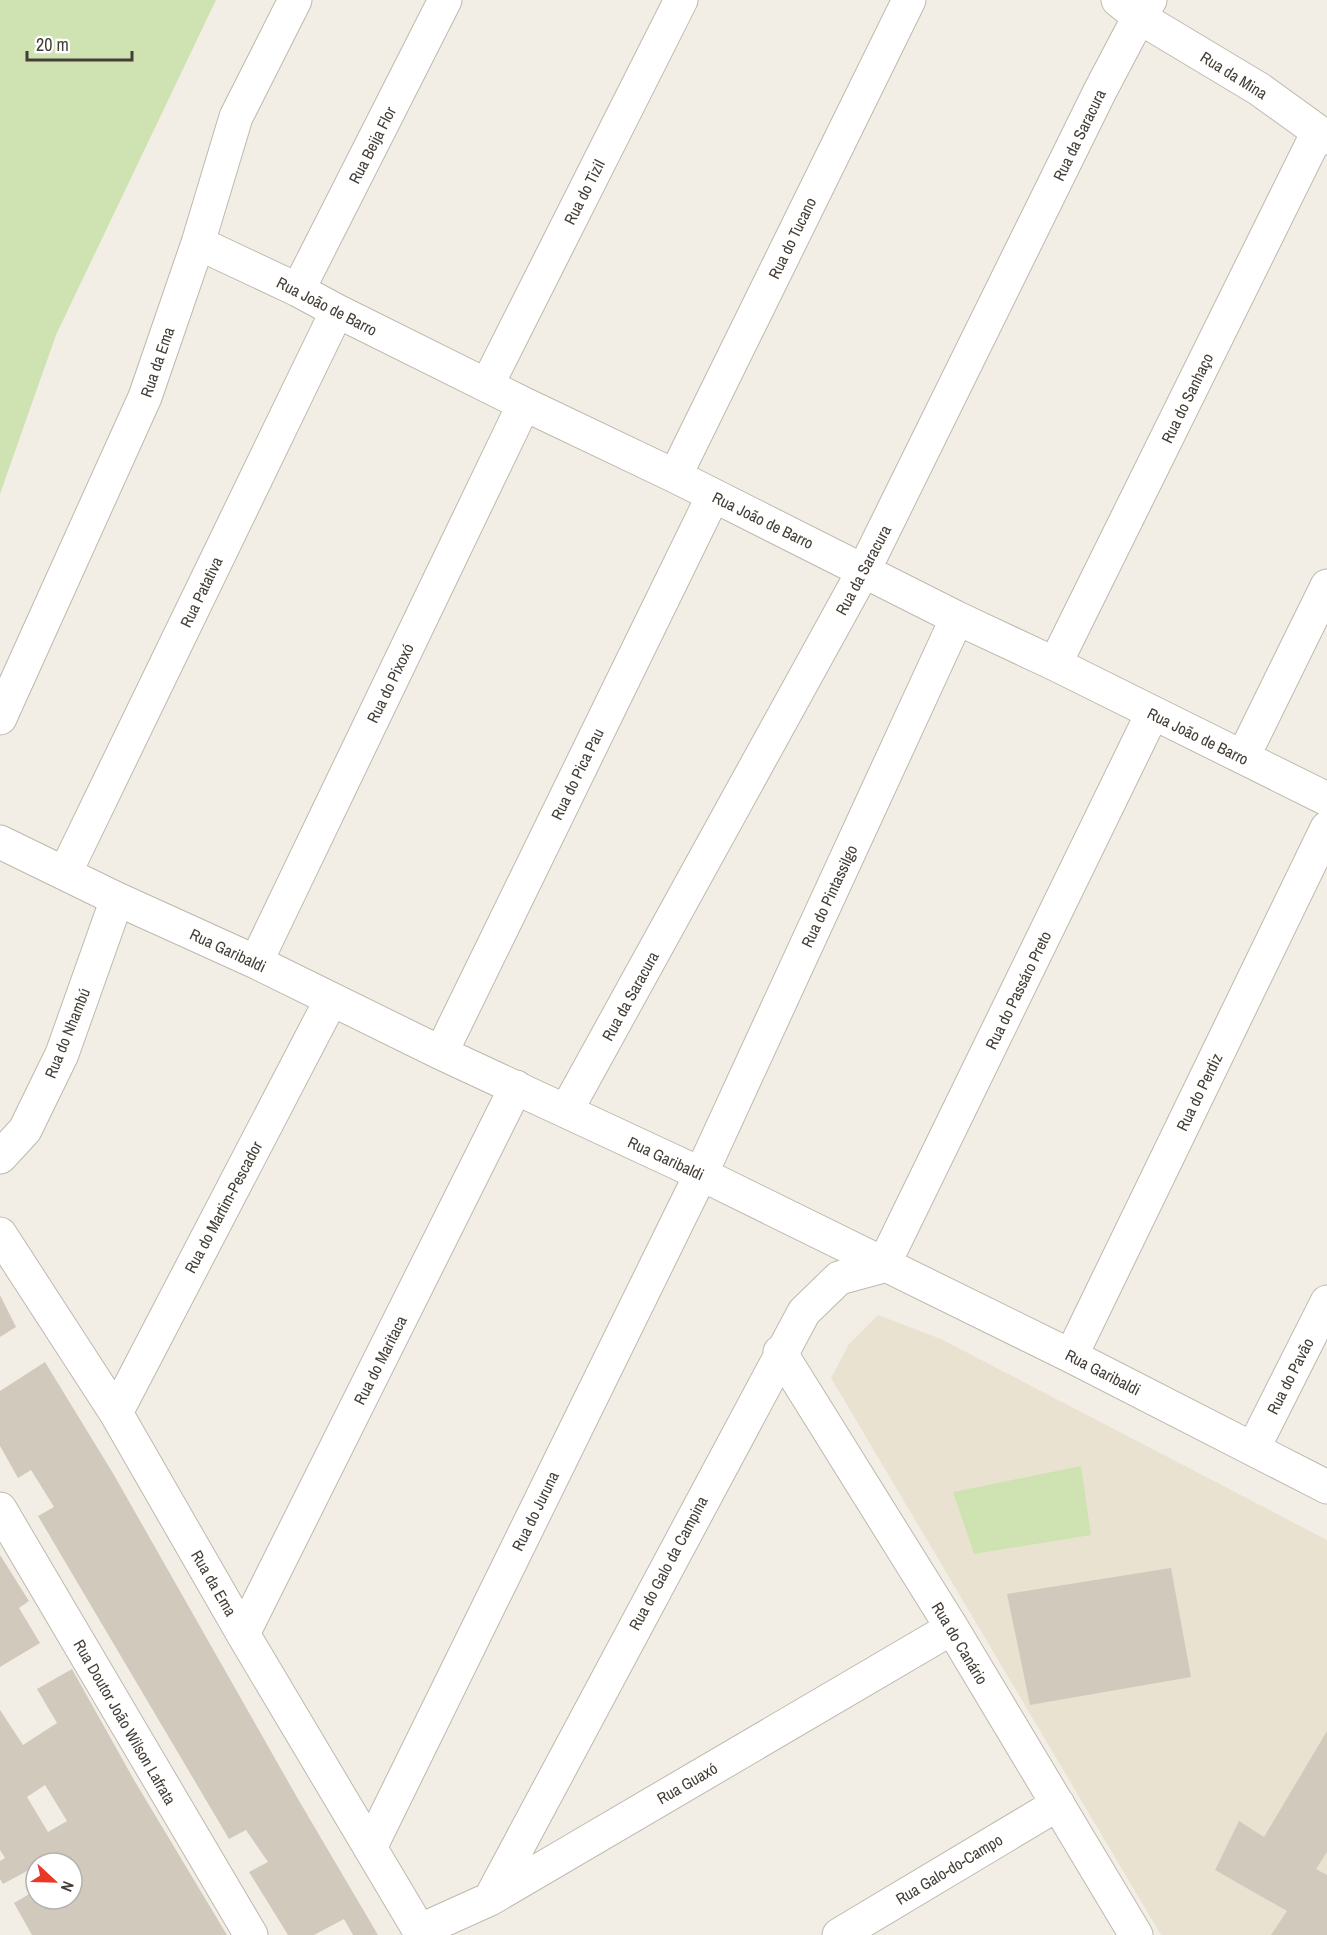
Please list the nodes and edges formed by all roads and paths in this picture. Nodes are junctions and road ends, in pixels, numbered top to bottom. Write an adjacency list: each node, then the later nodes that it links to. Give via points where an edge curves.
1 (296, 0): 7 (street, Rua da Ema, via 236,117)
2 (445, 0): 8 (street, Rua Beija Flor)
3 (681, 0): 10 (street, Rua do Tizil)
4 (909, 0): 12 (street, Rua do Tucano)
5 (1135, 6): 6 (street, Rua da Mina); 14 (street, Rua da Saracura)
6 (1322, 135): 17 (street, Rua do Sanhaço)
7 (198, 243): 8 (street, Rua João de Barro); 19 (street, Rua da Ema, via 145,397)
8 (298, 290): 9 (street, Rua João de Barro)
9 (337, 311): 10 (street, Rua João de Barro); 24 (street, Rua Patativa)
10 (487, 385): 11 (street, Rua João de Barro)
11 (524, 404): 12 (street, Rua João de Barro); 26 (street, Rua do Pixoxó)
12 (675, 476): 13 (street, Rua João de Barro)
13 (713, 496): 14 (street, Rua João de Barro); 28 (street, Rua do Pica Pau)
14 (864, 570): 16 (street, Rua João de Barro); 30 (street, Rua da Saracura)
15 (1327, 586): 20 (street)
16 (957, 618): 17 (street, Rua João de Barro); 32 (street, Rua do Pintassilgo)
17 (1055, 664): 18 (street, Rua João de Barro)
18 (1152, 714): 20 (street, Rua João de Barro); 34 (street, Rua do Passáro Preto)
19 (0, 718)
20 (1243, 757): 21 (street, Rua João de Barro)
21 (1327, 799)
22 (1327, 828): 37 (street, Rua do Perdiz)
23 (0, 842): 24 (street, Rua Garibaldi)
24 (65, 873): 25 (street, Rua Garibaldi)
25 (117, 899): 26 (street, Rua Garibaldi); 31 (street, Rua do Nhambú, via 62,1054 25,1130)
26 (256, 962): 27 (street, Rua Garibaldi)
27 (331, 1000): 28 (street, Rua Garibaldi); 38 (street, Rua do Martim-Pescador)
28 (441, 1053): 29 (street, Rua Garibaldi)
29 (516, 1087): 30 (street, Rua Garibaldi); 43 (street, Rua do Maritaca)
30 (566, 1111): 32 (street, Rua Garibaldi)
31 (0, 1157)
32 (701, 1174): 34 (street, Rua Garibaldi); 45 (street, Rua do Juruna)
33 (0, 1234): 38 (street, Rua da Ema)
34 (884, 1266): 36 (street, Rua do Galo da Campina, via 839,1278 804,1312); 37 (street, Rua Garibaldi)
35 (1327, 1302): 39 (street, Rua do Pavão)
36 (780, 1352): 42 (street, Rua do Canário); 46 (street, Rua do Galo da Campina)
37 (1071, 1356): 39 (street, Rua Garibaldi)
38 (116, 1413): 43 (street, Rua da Ema)
39 (1253, 1449): 40 (street, Rua Garibaldi)
40 (1327, 1487)
41 (0, 1509): 48 (street, Rua Doutor João Wilson Lafrata)
42 (952, 1628): 44 (street, Rua do Canário); 46 (street, Rua Guaxó)
43 (243, 1634): 45 (street, Rua da Ema)
44 (1058, 1804): 49 (street, Rua Galo-do-Campo); 50 (street, Rua do Canário)
45 (370, 1848): 47 (street, Rua da Ema)
46 (490, 1899): 47 (street, Rua Guaxó)
47 (420, 1933)
48 (250, 1935)
49 (839, 1935)
50 (1136, 1935)

